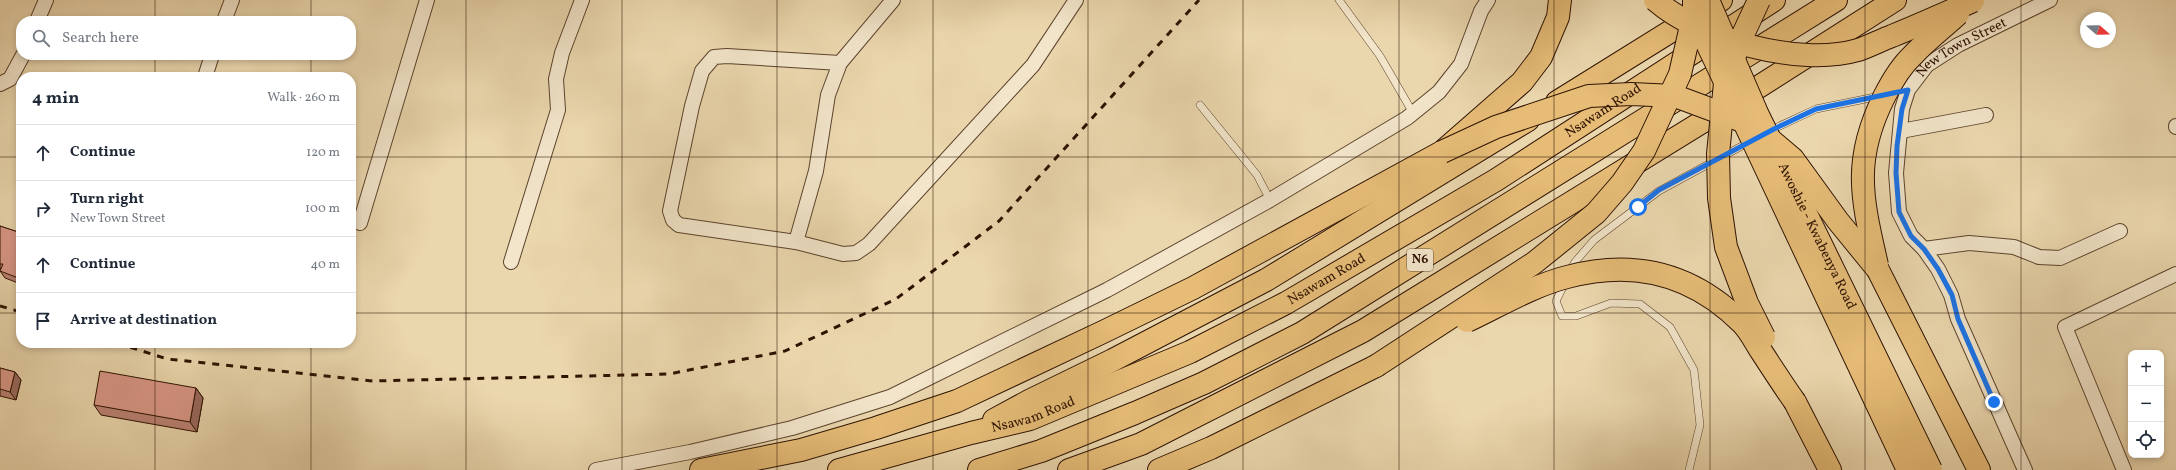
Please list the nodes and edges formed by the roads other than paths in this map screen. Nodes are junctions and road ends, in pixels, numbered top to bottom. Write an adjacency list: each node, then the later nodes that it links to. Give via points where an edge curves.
1 (46, 0): 21 (street)
2 (232, 0): 22 (street)
3 (427, 0): 35 (street)
4 (582, 0): 39 (street, via 562,53 556,79 558,110)
5 (893, 0): 25 (street)
6 (1076, 0): 37 (street, via 1032,65 869,244 856,253 843,254)
7 (1339, 0): 30 (lane, via 1380,56)
8 (1488, 0): 30 (street, via 1481,11 1461,64 1439,92)
9 (1560, 0): 33 (main road, bridge, via 1558,17 1540,57 1522,82)
10 (1655, 0): 20 (main road, bridge, via 1669,12 1749,46 1821,55 1858,50)
11 (1686, 0): 53 (main road, Awoshie - Kwabenya Road, bridge)
12 (1694, 0): 42 (main road, bridge, via 1694,13 1680,74 1644,151 1612,195 1596,213 1534,263)
13 (1708, 0): 54 (main road, Awoshie - Kwabenya Road, bridge, via 1757,113)
14 (1721, 0): 44 (main road, via 1266,280)
15 (1759, 0): 43 (main road, bridge, via 1740,41 1725,83 1718,154 1719,198 1726,247 1747,303)
16 (1774, 0): 44 (main road, Nsawam Road / N6, via 1496,180 1286,304 1190,352 1115,385 1030,419)
17 (1836, 0): 48 (main road, N6, via 1302,333 1204,383 1135,413 1042,451)
18 (1895, 0): 49 (main road, via 1742,98 1363,331 1141,444)
19 (2050, 0): 28 (street, New Town Street, via 1958,45 1927,65)
20 (1974, 1): 40 (main road, bridge, via 1912,56 1890,86 1873,118 1863,156 1862,185)
21 (39, 16)
22 (226, 16)
23 (20, 60): 27 (street, via 10,79)
24 (210, 60): 26 (street)
25 (840, 63): 37 (street, via 828,96 816,171); 37 (street, via 714,57 702,71 692,106 670,211 673,220 679,225)
26 (207, 72)
27 (0, 84)
28 (1901, 92): 32 (street, New Town Street); 51 (lane, via 1816,109 1774,129 1659,190 1594,240 1575,262 1556,301 1562,316 1576,316 1611,304 1640,304 1670,326 1694,370 1700,425)
29 (1200, 105): 34 (lane, via 1257,175)
30 (1412, 113): 34 (street)
31 (1986, 115): 32 (street)
32 (1900, 131): 38 (street, New Town Street, via 1896,173 1899,212 1911,236)
33 (1442, 152): 40 (main road, bridge, via 1496,127 1589,96 1675,96 1753,126 1793,159); 46 (main road, via 1193,288 942,406 801,450)
34 (1270, 200): 45 (street, via 1107,290 890,397 792,428 690,452)
35 (360, 222)
36 (2120, 231): 38 (street, via 2060,258 2039,257 2014,246 1969,242)
37 (796, 242)
38 (1924, 249): 56 (street, New Town Street, via 1952,295 1958,319)
39 (511, 262)
40 (1878, 270): 55 (main road)
41 (2176, 274): 57 (street, via 2065,327)
42 (1376, 366): 43 (main road, bridge, via 1518,296 1566,277 1620,268 1657,273 1694,287 1725,308 1744,325); 50 (main road, via 1211,448)
43 (1795, 402): 52 (main road)
44 (971, 433): 47 (main road, Nsawam Road / N6)
45 (596, 470)
46 (701, 470)
47 (839, 470)
48 (979, 470)
49 (1069, 470)
50 (1159, 470)
51 (1689, 470)
52 (1830, 470)
53 (1908, 470)
54 (1931, 470)
55 (1979, 470)
56 (2025, 470)
57 (2124, 470)

